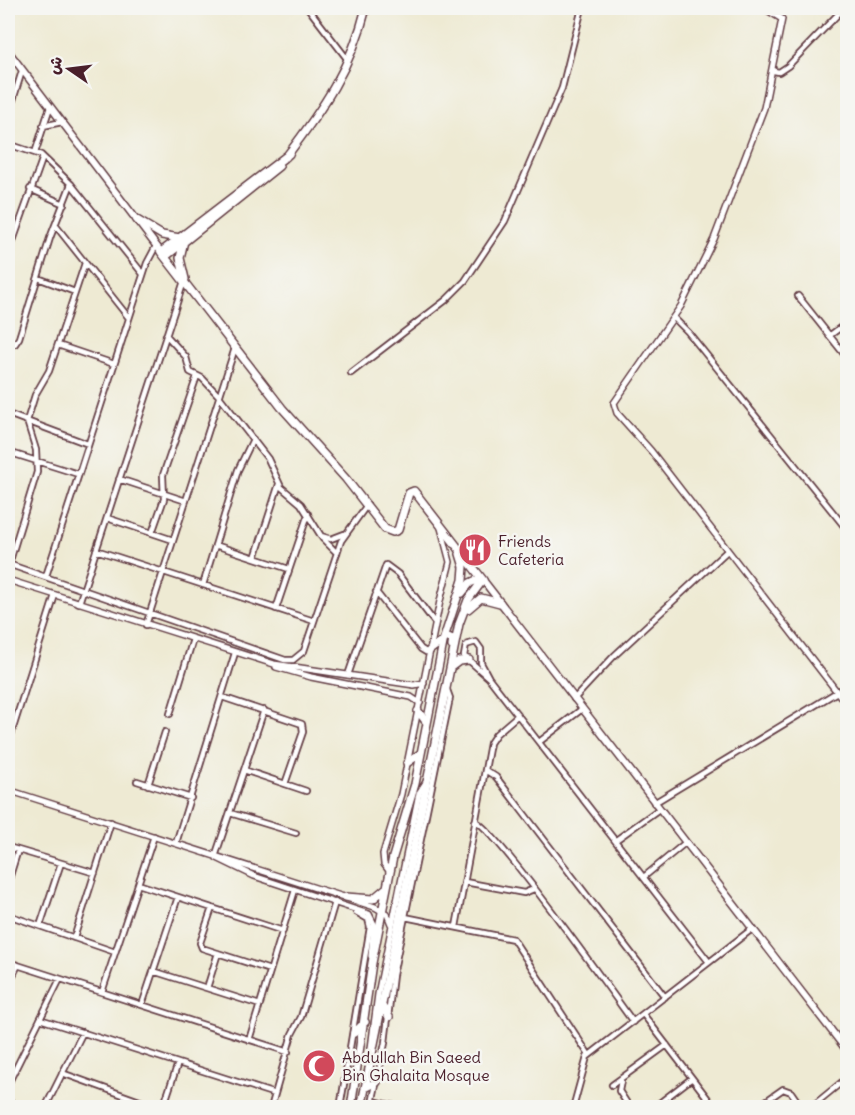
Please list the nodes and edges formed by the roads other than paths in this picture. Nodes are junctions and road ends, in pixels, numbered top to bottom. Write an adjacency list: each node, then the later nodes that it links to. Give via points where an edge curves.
1 (308, 8): 7 (street)
2 (366, 8): 7 (main road)
3 (582, 8): 41 (street, via 562,88 505,221 465,281 447,300)
4 (764, 8): 9 (street, via 782,19)
5 (844, 8): 9 (street, via 788,66)
6 (8, 51): 8 (main road)
7 (349, 61): 22 (main road, via 320,115 289,154)
8 (22, 71): 10 (main road); 11 (street)
9 (774, 71): 32 (street, via 724,217)
10 (50, 107): 12 (main road); 13 (street)
11 (8, 116)
12 (62, 123): 13 (street); 20 (main road)
13 (44, 126): 15 (street)
14 (8, 144): 15 (street)
15 (35, 153): 16 (street)
16 (43, 157): 17 (street); 18 (street)
17 (71, 184): 19 (street); 26 (street)
18 (30, 189): 19 (street); 24 (street)
19 (64, 204): 21 (street)
20 (137, 220): 22 (main road, via 162,235); 23 (main road)
21 (56, 226): 25 (street); 27 (street)
22 (182, 239): 23 (main road); 28 (main road, via 180,263)
23 (161, 252): 26 (street); 28 (main road)
24 (8, 255)
25 (85, 263): 29 (street); 31 (street)
26 (143, 274): 31 (street)
27 (38, 278): 29 (street); 37 (street, via 19,339)
28 (186, 284): 34 (street); 38 (main road)
29 (75, 292): 36 (street)
30 (798, 296): 35 (street)
31 (129, 318): 40 (street)
32 (674, 318): 61 (street); 69 (street, via 615,398 615,408)
33 (848, 322): 35 (street)
34 (166, 335): 42 (street, via 186,357 190,372); 51 (street)
35 (830, 336): 39 (street)
36 (58, 345): 40 (street); 45 (street)
37 (8, 346)
38 (235, 348): 43 (street); 56 (main road)
39 (848, 359)
40 (114, 364): 47 (street)
41 (351, 373)
42 (197, 376): 43 (street); 53 (street, via 163,476)
43 (219, 396): 46 (street); 55 (street)
44 (8, 414): 45 (street)
45 (27, 421): 47 (street); 49 (street)
46 (253, 439): 52 (street, via 270,462); 66 (street, via 238,470)
47 (88, 444): 50 (street)
48 (8, 452): 49 (street)
49 (38, 461): 50 (street); 72 (street)
50 (78, 474): 75 (street)
51 (119, 479): 53 (street); 59 (street)
52 (279, 484): 58 (street); 71 (street)
53 (164, 494): 55 (street); 62 (street)
54 (421, 500): 57 (main road, via 411,501); 57 (main road, via 411,491); 60 (main road)
55 (186, 501): 65 (street)
56 (367, 505): 57 (main road, via 391,532 398,530); 63 (street)
57 (405, 509)
58 (308, 514): 64 (street); 73 (street)
59 (107, 518): 62 (street); 68 (street)
60 (440, 524): 67 (main road); 88 (street, via 450,562)
61 (848, 531)
62 (152, 533): 65 (street)
63 (344, 534): 64 (street); 70 (street)
64 (321, 536): 70 (street)
65 (173, 540): 74 (street)
66 (215, 545): 71 (street); 78 (street)
67 (458, 548): 76 (main road); 86 (main road, via 464,572)
68 (96, 550): 74 (street); 79 (street)
69 (727, 551): 104 (street); 106 (street, via 614,656)
70 (337, 553): 87 (street)
71 (255, 558): 73 (street)
72 (8, 563): 75 (street)
73 (290, 569): 84 (street)
74 (163, 572): 78 (street); 85 (street)
75 (46, 576): 79 (street)
76 (482, 579): 83 (main road); 86 (main road, via 468,585); 92 (main road, via 465,606)
77 (8, 580): 81 (street)
78 (203, 585): 84 (street)
79 (83, 589): 82 (street); 85 (street)
80 (376, 592): 88 (street, via 386,565 398,573); 93 (street, via 421,650); 98 (street)
81 (55, 595): 82 (street); 116 (street)
82 (79, 603): 89 (street)
83 (500, 603): 92 (main road, via 484,598 473,602); 106 (main road)
84 (276, 609): 87 (street)
85 (150, 612): 87 (street, via 288,660 303,653); 89 (street)
86 (450, 616): 90 (main road)
87 (314, 621)
88 (435, 623): 93 (street)
89 (146, 625): 91 (street)
90 (444, 638): 93 (main road); 97 (main road, via 453,639); 113 (main road)
91 (193, 639): 94 (street); 111 (street)
92 (456, 642): 97 (main road)
93 (430, 650): 101 (street)
94 (236, 653): 95 (street); 105 (street)
95 (255, 659): 98 (street); 103 (street, via 311,677)
96 (469, 660): 97 (main road); 99 (street); 99 (street, via 464,656 464,647 476,642 481,647 481,663)
97 (451, 664): 102 (main road)
98 (348, 675): 100 (street)
99 (489, 678): 112 (street)
100 (388, 681): 101 (street, via 418,686); 103 (street, via 412,687 413,691)
101 (424, 683): 108 (street)
102 (446, 687): 122 (main road); 133 (street, via 450,698)
103 (386, 692): 108 (street, via 411,697)
104 (837, 692): 107 (street); 128 (street)
105 (222, 697): 110 (street); 127 (street)
106 (574, 699): 109 (main road)
107 (848, 706)
108 (419, 707): 113 (main road); 118 (street)
109 (582, 709): 115 (street); 128 (main road)
110 (264, 710): 120 (street); 123 (street, via 297,720 303,726)
111 (170, 714)
112 (518, 715): 115 (street); 119 (street, via 492,740)
113 (427, 723): 117 (main road)
114 (165, 732): 124 (street)
115 (539, 742): 136 (street)
116 (8, 744)
117 (421, 753): 118 (main road); 144 (main road)
118 (407, 763): 144 (street, via 382,857)
119 (485, 770): 131 (street); 178 (street, via 496,777)
120 (244, 771): 123 (street); 130 (street)
121 (137, 782): 124 (street)
122 (426, 782): 133 (main road); 160 (street, via 419,793)
123 (285, 784): 126 (street)
124 (148, 785): 127 (street)
125 (8, 790): 132 (street)
126 (306, 791)
127 (190, 798): 137 (street)
128 (654, 803): 129 (main road)
129 (659, 809): 136 (street); 138 (main road)
130 (230, 813): 134 (street); 142 (street)
131 (476, 821): 148 (street); 151 (street)
132 (111, 822): 135 (street); 145 (street)
133 (421, 824): 159 (street); 181 (main road)
134 (296, 833)
135 (154, 836): 137 (street); 149 (street)
136 (616, 840): 146 (street)
137 (176, 843): 140 (street)
138 (685, 843): 146 (street); 163 (main road)
139 (8, 847): 141 (street)
140 (193, 848): 142 (street); 152 (street, via 248,874)
141 (18, 850): 143 (street); 147 (street)
142 (216, 854): 154 (street)
143 (61, 863): 145 (street); 161 (street)
144 (390, 872): 150 (main road)
145 (95, 873): 165 (street)
146 (645, 876): 169 (street)
147 (8, 882)
148 (465, 882): 151 (street, via 524,893); 162 (street)
149 (138, 884): 153 (street); 166 (street)
150 (387, 887): 154 (main road, via 373,899); 157 (main road)
151 (534, 889): 186 (street)
152 (295, 890): 155 (street); 164 (street)
153 (178, 897): 156 (street); 173 (street)
154 (345, 901): 155 (street); 157 (street); 170 (street, via 372,917); 188 (street, via 370,924)
155 (335, 902): 191 (street)
156 (212, 908): 164 (street); 167 (street, via 202,938 204,946)
157 (383, 910): 160 (street); 170 (main road)
158 (8, 915): 161 (street)
159 (405, 917): 162 (street); 183 (street)
160 (391, 924): 193 (street, via 373,1023)
161 (40, 926): 165 (street)
162 (456, 927): 194 (street, via 514,940)
163 (752, 929): 169 (street); 192 (main road)
164 (283, 931): 172 (street)
165 (74, 938): 166 (street)
166 (115, 952): 177 (street)
167 (218, 953): 172 (street); 176 (street)
168 (8, 962): 171 (street)
169 (710, 962): 178 (street)
170 (372, 963): 185 (main road)
171 (18, 965): 174 (street); 175 (street)
172 (270, 970): 180 (street)
173 (153, 971): 176 (street); 179 (street)
174 (60, 979): 177 (street); 184 (street)
175 (8, 985)
176 (207, 988): 180 (street)
177 (102, 992): 179 (street)
178 (665, 997): 182 (street)
179 (142, 1005): 189 (street)
180 (260, 1005): 189 (street)
181 (382, 1006): 183 (main road); 193 (main road)
182 (643, 1014): 186 (street); 190 (street)
183 (389, 1017): 200 (street)
184 (40, 1019): 187 (street); 201 (street)
185 (365, 1022): 188 (main road); 214 (main road)
186 (633, 1022): 194 (street)
187 (83, 1032): 195 (street); 196 (street)
188 (354, 1033): 213 (street)
189 (249, 1040): 191 (street)
190 (667, 1045): 198 (street); 199 (street)
191 (288, 1052): 204 (street)
192 (848, 1052)
193 (372, 1055): 203 (main road)
194 (589, 1055): 218 (street)
195 (178, 1063): 204 (street); 211 (street)
196 (62, 1073): 205 (street); 209 (street)
197 (848, 1077): 224 (street)
198 (692, 1078): 220 (street); 221 (street)
199 (622, 1079): 202 (street); 219 (street, via 619,1091)
200 (377, 1082): 203 (main road); 206 (street)
201 (8, 1084)
202 (612, 1084)
203 (365, 1088): 215 (main road)
204 (275, 1094): 212 (street)
205 (128, 1096): 210 (street); 211 (street)
206 (373, 1101): 216 (street); 217 (street)
207 (8, 1102): 208 (street)
208 (24, 1107)
209 (45, 1107)
210 (124, 1107)
211 (161, 1107)
212 (271, 1107)
213 (340, 1107)
214 (351, 1107)
215 (361, 1107)
216 (371, 1107)
217 (402, 1107)
218 (573, 1107)
219 (630, 1107)
220 (652, 1107)
221 (715, 1107)
222 (756, 1107): 223 (street, via 783,1089 791,1092)
223 (802, 1107)
224 (810, 1107)

